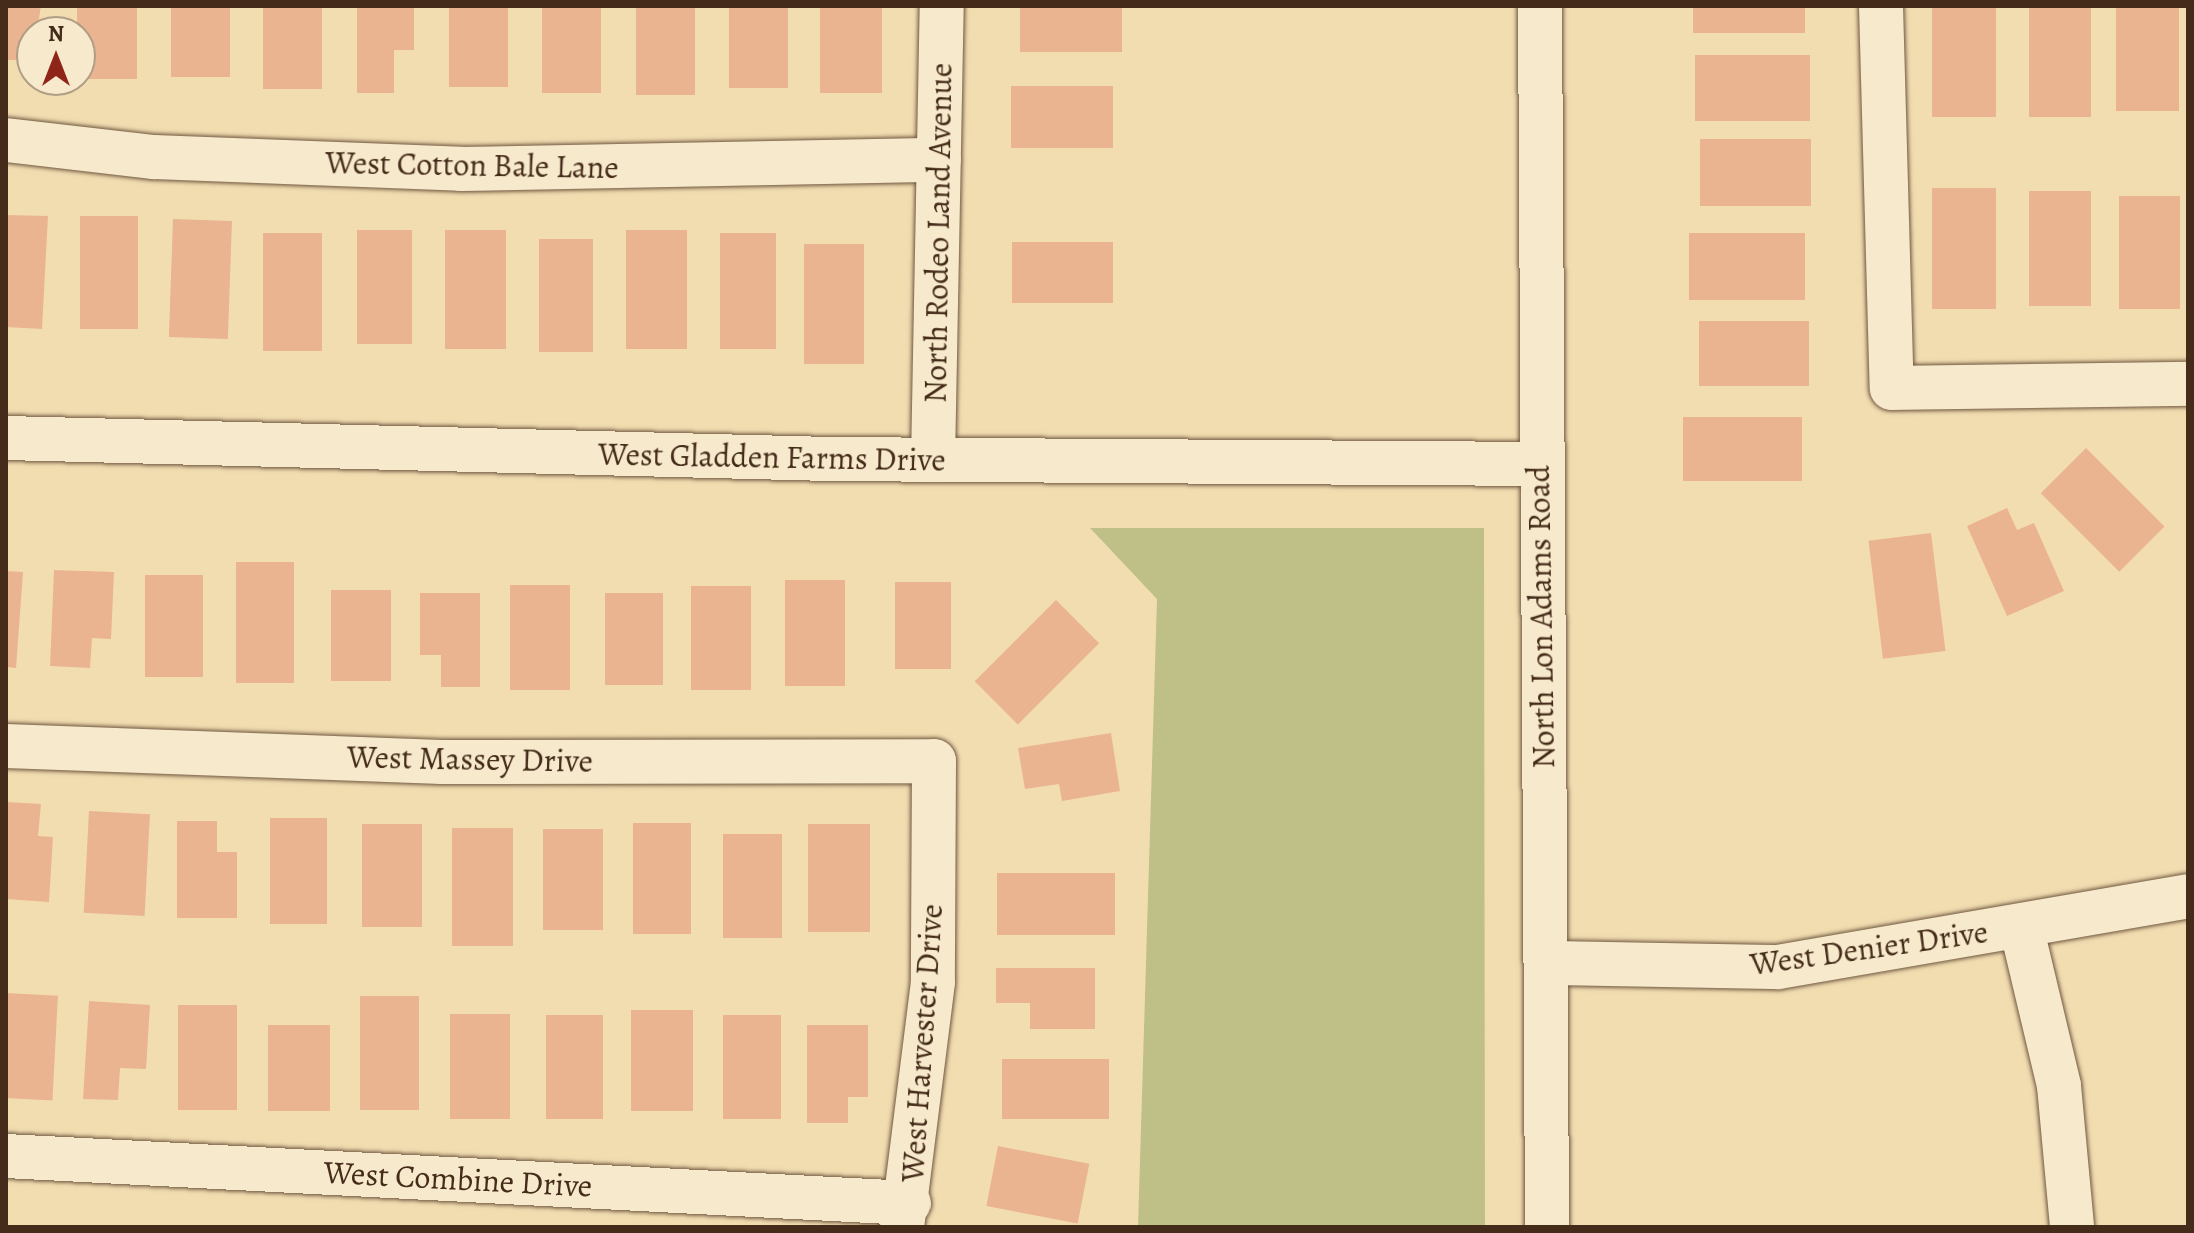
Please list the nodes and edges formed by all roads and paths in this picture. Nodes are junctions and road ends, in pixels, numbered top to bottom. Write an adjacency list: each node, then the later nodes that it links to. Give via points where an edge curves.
1 (942, 6): 5 (street, North Rodeo Land Avenue)
2 (1540, 6): 9 (street, North Lon Adams Road)
3 (1881, 6): 6 (street, via 1892,388)
4 (6, 140): 5 (street, West Cotton Bale Lane, via 154,157 461,169)
5 (939, 160): 8 (street, North Rodeo Land Avenue)
6 (2188, 384)
7 (6, 438): 8 (street, West Gladden Farms Drive, via 107,446)
8 (933, 460): 9 (street, West Gladden Farms Drive)
9 (1538, 464): 14 (street, North Lon Adams Road)
10 (6, 746): 11 (street, West Massey Drive, via 442,762)
11 (934, 761): 16 (street, West Harvester Drive, via 933,982)
12 (2188, 896): 13 (street, West Denier Drive)
13 (2021, 926): 14 (street, West Denier Drive, via 1778,967); 18 (street, via 2059,1086)
14 (1548, 963): 17 (street, North Lon Adams Road)
15 (6, 1156): 16 (street, West Combine Drive)
16 (906, 1215)
17 (1547, 1227)
18 (2072, 1227)

